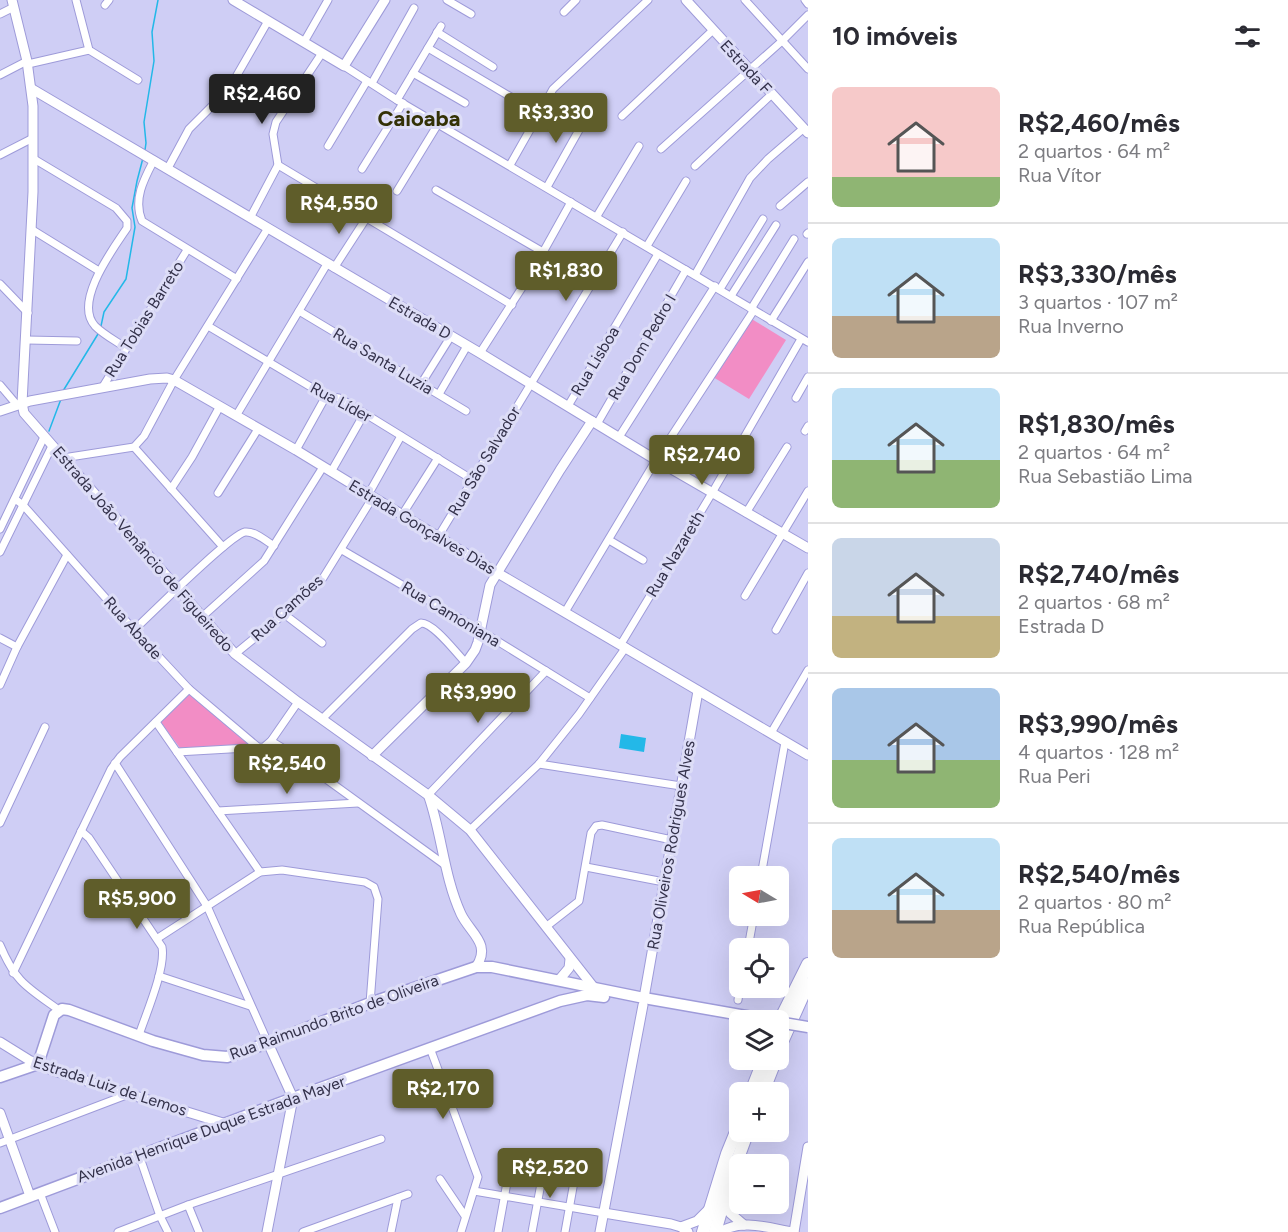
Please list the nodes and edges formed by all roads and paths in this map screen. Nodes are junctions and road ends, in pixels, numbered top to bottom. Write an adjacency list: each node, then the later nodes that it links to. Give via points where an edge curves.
1 (76, 0): 24 (street)
2 (233, 0): 19 (street)
3 (317, 0): 12 (street)
4 (385, 0): 27 (street)
5 (447, 0): 17 (street)
6 (576, 0): 15 (street)
7 (648, 0): 39 (street, via 564,77)
8 (686, 0): 20 (street, Estrada F)
9 (745, 0): 21 (street)
10 (805, 0): 13 (street)
11 (13, 3): 16 (street); 26 (street)
12 (327, 3): 22 (street)
13 (808, 3)
14 (414, 8): 34 (street)
15 (564, 12)
16 (0, 14)
17 (471, 14)
18 (808, 15): 21 (street)
19 (268, 21): 22 (street); 54 (street, via 229,89 189,129)
20 (712, 31): 30 (street, Estrada F); 41 (street)
21 (782, 41): 29 (street); 30 (street)
22 (304, 42): 25 (street)
23 (428, 48): 28 (street, via 439,29); 31 (street); 39 (street)
24 (89, 50): 26 (street); 33 (street)
25 (322, 53): 27 (street); 51 (street, via 276,122 273,134)
26 (28, 62): 32 (street); 35 (street)
27 (344, 66): 34 (street)
28 (493, 67)
29 (808, 69)
30 (750, 70): 36 (street, Estrada F); 47 (street)
31 (413, 73): 37 (street); 38 (street)
32 (0, 75)
33 (138, 80)
34 (369, 82): 37 (street); 45 (street)
35 (32, 89): 44 (street); 50 (street, Estrada D)
36 (772, 94): 43 (street, Estrada F); 53 (street)
37 (400, 101): 42 (street); 55 (street)
38 (465, 103)
39 (538, 113): 52 (street)
40 (588, 114): 58 (street)
41 (622, 116)
42 (438, 124): 52 (street); 60 (street)
43 (806, 131): 80 (street, via 750,178)
44 (33, 138): 48 (street); 49 (street)
45 (328, 146)
46 (639, 146): 64 (street)
47 (660, 149)
48 (0, 155)
49 (34, 159): 69 (street); 79 (street, via 116,208 124,217 128,224)
50 (152, 159): 54 (street, Estrada D); 73 (street, via 139,199 140,217)
51 (278, 165): 63 (street); 65 (street)
52 (510, 165): 58 (street)
53 (695, 166)
54 (168, 168): 65 (street, Estrada D)
55 (362, 170)
56 (686, 182): 72 (street)
57 (808, 182): 62 (street)
58 (547, 187): 61 (street)
59 (436, 190): 74 (street)
60 (397, 191)
61 (571, 202): 64 (street); 74 (street)
62 (780, 206)
63 (367, 216): 77 (street); 85 (street)
64 (597, 216): 70 (street)
65 (250, 218): 68 (street, Estrada D)
66 (763, 219): 83 (street)
67 (776, 225): 84 (street)
68 (268, 228): 77 (street, Estrada D); 81 (street)
69 (31, 229): 79 (street); 88 (street)
70 (623, 232): 72 (street); 102 (street, Rua São Salvador)
71 (794, 239): 86 (street)
72 (647, 246): 75 (street)
73 (187, 250): 81 (street); 96 (street, Rua Tobias Barreto)
74 (543, 252): 85 (street)
75 (658, 254): 78 (street); 110 (street, Rua Lisboa)
76 (808, 262): 89 (street)
77 (331, 266): 87 (street); 91 (street, Estrada D)
78 (686, 270): 80 (street); 115 (street, Rua Dom Pedro I)
79 (99, 271): 96 (street, via 90,316 96,327)
80 (695, 275): 83 (street)
81 (237, 279): 90 (street)
82 (0, 284): 88 (street)
83 (717, 288): 84 (street); 119 (street)
84 (731, 296): 86 (street)
85 (512, 305): 97 (street)
86 (753, 309): 89 (street); 126 (street)
87 (299, 311): 98 (street); 101 (street, Rua Santa Luzia)
88 (28, 313): 92 (street)
89 (771, 321): 94 (street)
90 (208, 326): 98 (street, Rua Líder); 100 (street)
91 (451, 336): 95 (street, Estrada D); 101 (street)
92 (27, 340): 93 (street); 108 (street)
93 (77, 341)
94 (804, 341): 132 (street, Rua Nazareth)
95 (467, 346): 97 (street, Estrada D); 105 (street)
96 (126, 348): 104 (street, Rua Tobias Barreto)
97 (480, 353): 102 (street, Estrada D)
98 (268, 362): 106 (street, Rua Líder); 114 (street)
99 (808, 377): 107 (street)
100 (174, 380): 104 (street, Estrada Gonçalves Dias, via 160,377); 109 (street, Estrada Gonçalves Dias); 121 (street, via 156,417)
101 (421, 384): 105 (street, Rua Santa Luzia)
102 (530, 384): 110 (street, Estrada D); 128 (street, Rua São Salvador)
103 (0, 385): 108 (street)
104 (101, 388): 108 (street, Estrada Gonçalves Dias)
105 (439, 394): 112 (street, Rua Santa Luzia)
106 (326, 396): 113 (street, Rua Líder, via 339,398); 123 (street)
107 (796, 398)
108 (20, 404): 111 (street, Estrada Gonçalves Dias); 118 (street, Estrada João Venâncio de Figueiredo)
109 (220, 406): 114 (street, Estrada Gonçalves Dias); 129 (street)
110 (568, 406): 115 (street, Estrada D)
111 (0, 411)
112 (466, 411)
113 (364, 414): 117 (street, Rua Líder); 127 (street)
114 (236, 416): 116 (street, Estrada Gonçalves Dias)
115 (594, 423): 119 (street, Estrada D); 149 (street)
116 (258, 429): 123 (street, Estrada Gonçalves Dias); 131 (street)
117 (401, 436): 125 (street, Rua Líder); 133 (street, Rua Camões)
118 (44, 437): 120 (street, Estrada João Venâncio de Figueiredo); 134 (street)
119 (619, 437): 126 (street, Estrada D)
120 (52, 446): 124 (street, Estrada João Venâncio de Figueiredo); 135 (street)
121 (134, 447): 124 (street); 129 (street)
122 (787, 447): 136 (street)
123 (296, 450): 127 (street, Estrada Gonçalves Dias)
124 (63, 458): 151 (street, Estrada João Venâncio de Figueiredo)
125 (438, 458): 128 (street, Rua Líder); 137 (street)
126 (656, 460): 132 (street, Estrada D); 141 (street)
127 (327, 469): 133 (street, Estrada Gonçalves Dias); 142 (street)
128 (473, 480): 140 (street, Rua São Salvador)
129 (171, 489): 143 (street)
130 (808, 491): 139 (street)
131 (218, 493)
132 (712, 493): 136 (street, Estrada D); 161 (street, Rua Nazareth)
133 (370, 496): 137 (street, Estrada Gonçalves Dias); 145 (street, Rua Camões)
134 (15, 499): 135 (street, Rua Abade); 138 (street)
135 (23, 505): 146 (street); 147 (street, Rua Abade)
136 (746, 513): 139 (street, Estrada D)
137 (402, 515): 140 (street, Estrada Gonçalves Dias)
138 (0, 529)
139 (782, 533): 144 (street, Estrada D); 152 (street)
140 (438, 537): 149 (street, Estrada Gonçalves Dias)
141 (609, 540): 148 (street); 153 (street)
142 (274, 546): 143 (street, via 246,532); 155 (street, via 248,577)
143 (223, 547): 151 (street)
144 (808, 548)
145 (342, 550): 154 (street, Rua Camões, via 323,578); 158 (street, Rua Camoniana)
146 (0, 552)
147 (67, 555): 156 (street, Rua Abade); 162 (street)
148 (643, 560)
149 (496, 572): 153 (street, Estrada Gonçalves Dias); 158 (street, via 486,596)
150 (808, 573): 157 (street)
151 (178, 589): 155 (street, Estrada João Venâncio de Figueiredo); 156 (street)
152 (745, 596)
153 (565, 612): 161 (street, Estrada Gonçalves Dias)
154 (284, 614): 160 (street); 163 (street, Rua Camões)
155 (203, 616): 163 (street, Estrada João Venâncio de Figueiredo)
156 (134, 630): 168 (street, Rua Abade)
157 (776, 630)
158 (481, 631): 164 (street); 166 (street, Rua Camoniana)
159 (0, 638): 162 (street)
160 (322, 643)
161 (623, 646): 169 (street, Estrada Gonçalves Dias); 170 (street, Rua Nazareth)
162 (18, 647): 167 (street)
163 (236, 654): 171 (street, Estrada João Venâncio de Figueiredo)
164 (466, 663): 172 (street, via 428,624 421,623); 181 (street)
165 (808, 670): 175 (street)
166 (546, 671): 170 (street, Rua Camoniana); 185 (street)
167 (0, 685)
168 (189, 689): 173 (street); 178 (street, Rua Abade)
169 (698, 691): 175 (street, Estrada Gonçalves Dias); 184 (street, Rua Oliveiros Rodrigues Alves)
170 (590, 698): 183 (street, Rua Nazareth)
171 (298, 702): 172 (street, Estrada João Venâncio de Figueiredo); 176 (street)
172 (322, 720): 181 (street, Estrada João Venâncio de Figueiredo)
173 (156, 722): 179 (street); 182 (street)
174 (45, 727): 188 (street)
175 (771, 733): 177 (street, Estrada Gonçalves Dias)
176 (271, 741): 178 (street); 186 (street)
177 (785, 742): 180 (street, Estrada Gonçalves Dias); 193 (street)
178 (260, 748): 179 (street)
179 (177, 752): 187 (street)
180 (808, 755)
181 (372, 756): 185 (street, Estrada João Venâncio de Figueiredo)
182 (115, 763): 190 (street); 197 (street)
183 (539, 764): 184 (street); 189 (street, Rua Nazareth)
184 (681, 786): 191 (street, Rua Oliveiros Rodrigues Alves)
185 (428, 795): 189 (street, Estrada João Venâncio de Figueiredo); 192 (street)
186 (358, 803): 187 (street); 192 (street)
187 (218, 811): 195 (street)
188 (0, 823)
189 (470, 830): 198 (street, Estrada João Venâncio de Figueiredo)
190 (81, 831): 199 (street); 204 (street)
191 (672, 840): 194 (street, via 598,825 591,833); 196 (street, Rua Oliveiros Rodrigues Alves)
192 (445, 865): 203 (street, via 461,913 482,947)
193 (763, 866)
194 (586, 867): 196 (street); 198 (street, via 579,901)
195 (260, 872): 197 (street); 211 (street, via 282,870 364,882 374,887 378,899)
196 (664, 882): 210 (street, Rua Oliveiros Rodrigues Alves)
197 (207, 906): 199 (street); 212 (street)
198 (547, 926): 201 (street, Estrada João Venâncio de Figueiredo)
199 (158, 938): 205 (street, via 163,951)
200 (0, 945): 204 (street, Rua Raimundo Brito de Oliveira)
201 (570, 959): 206 (street); 208 (street, Estrada João Venâncio de Figueiredo)
202 (808, 964): 214 (highway)
203 (476, 967): 206 (main road, Rua Raimundo Brito de Oliveira); 211 (main road, Rua Raimundo Brito de Oliveira)
204 (13, 973): 213 (street, Rua Raimundo Brito de Oliveira)
205 (159, 976): 212 (street); 221 (street)
206 (562, 981): 208 (main road, Rua Raimundo Brito de Oliveira); 209 (main road, via 568,991)
207 (808, 984): 217 (highway)
208 (594, 992): 209 (main road, Avenida Henrique Duque Estrada Mayer); 210 (main road, Rua Raimundo Brito de Oliveira)
209 (564, 1000): 224 (main road, Avenida Henrique Duque Estrada Mayer)
210 (644, 1001): 215 (main road, Rua Raimundo Brito de Oliveira); 254 (street, Rua Oliveiros Rodrigues Alves)
211 (370, 1003): 223 (main road, Rua Raimundo Brito de Oliveira)
212 (250, 1006): 223 (street)
213 (59, 1010): 221 (main road, Rua Raimundo Brito de Oliveira); 225 (main road)
214 (785, 1010)
215 (729, 1017)
216 (789, 1024): 218 (main road, bridge)
217 (789, 1026)
218 (808, 1027)
219 (789, 1031): 220 (main road)
220 (808, 1034)
221 (139, 1035): 223 (main road, Rua Raimundo Brito de Oliveira, via 227,1057)
222 (0, 1042): 225 (street, Estrada Luiz de Lemos)
223 (268, 1043): 228 (street)
224 (430, 1048): 228 (main road, Avenida Henrique Duque Estrada Mayer); 243 (street, via 477,1174)
225 (38, 1064): 226 (main road); 227 (street, Estrada Luiz de Lemos)
226 (0, 1077)
227 (129, 1094): 230 (street, Estrada Luiz de Lemos); 232 (street)
228 (293, 1098): 230 (main road, Avenida Henrique Duque Estrada Mayer); 239 (street)
229 (0, 1113): 232 (street)
230 (223, 1124): 235 (main road, Avenida Henrique Duque Estrada Mayer)
231 (381, 1138): 239 (street)
232 (5, 1141): 245 (street)
233 (733, 1142): 252 (highway)
234 (808, 1147): 277 (street)
235 (139, 1155): 245 (main road, Avenida Henrique Duque Estrada Mayer); 256 (street)
236 (545, 1162): 248 (street)
237 (577, 1165): 250 (street)
238 (510, 1166): 246 (street)
239 (277, 1175): 249 (street); 265 (street)
240 (440, 1179): 257 (street)
241 (729, 1183): 275 (highway)
242 (729, 1187): 253 (street)
243 (474, 1191): 246 (street); 257 (street)
244 (408, 1194): 247 (street)
245 (35, 1195): 251 (main road, Avenida Henrique Duque Estrada Mayer); 261 (street)
246 (505, 1196): 248 (street); 270 (street)
247 (398, 1198): 258 (street); 268 (street)
248 (537, 1202): 250 (street); 271 (street)
249 (188, 1205): 256 (street); 264 (street)
250 (570, 1207): 254 (street); 272 (street)
251 (0, 1208)
252 (710, 1208): 260 (street); 274 (highway)
253 (729, 1211)
254 (604, 1213): 260 (street); 273 (street, Rua Oliveiros Rodrigues Alves)
255 (731, 1214): 259 (street)
256 (160, 1216): 262 (street); 263 (street)
257 (465, 1216): 269 (street)
258 (328, 1223): 266 (street); 267 (street)
259 (744, 1225): 276 (street); 277 (street)
260 (685, 1230)
261 (55, 1232)
262 (118, 1232)
263 (168, 1232)
264 (199, 1232)
265 (267, 1232)
266 (303, 1232)
267 (326, 1232)
268 (391, 1232)
269 (461, 1232)
270 (498, 1232)
271 (532, 1232)
272 (566, 1232)
273 (600, 1232)
274 (704, 1232)
275 (715, 1232)
276 (721, 1232)
277 (794, 1232)

